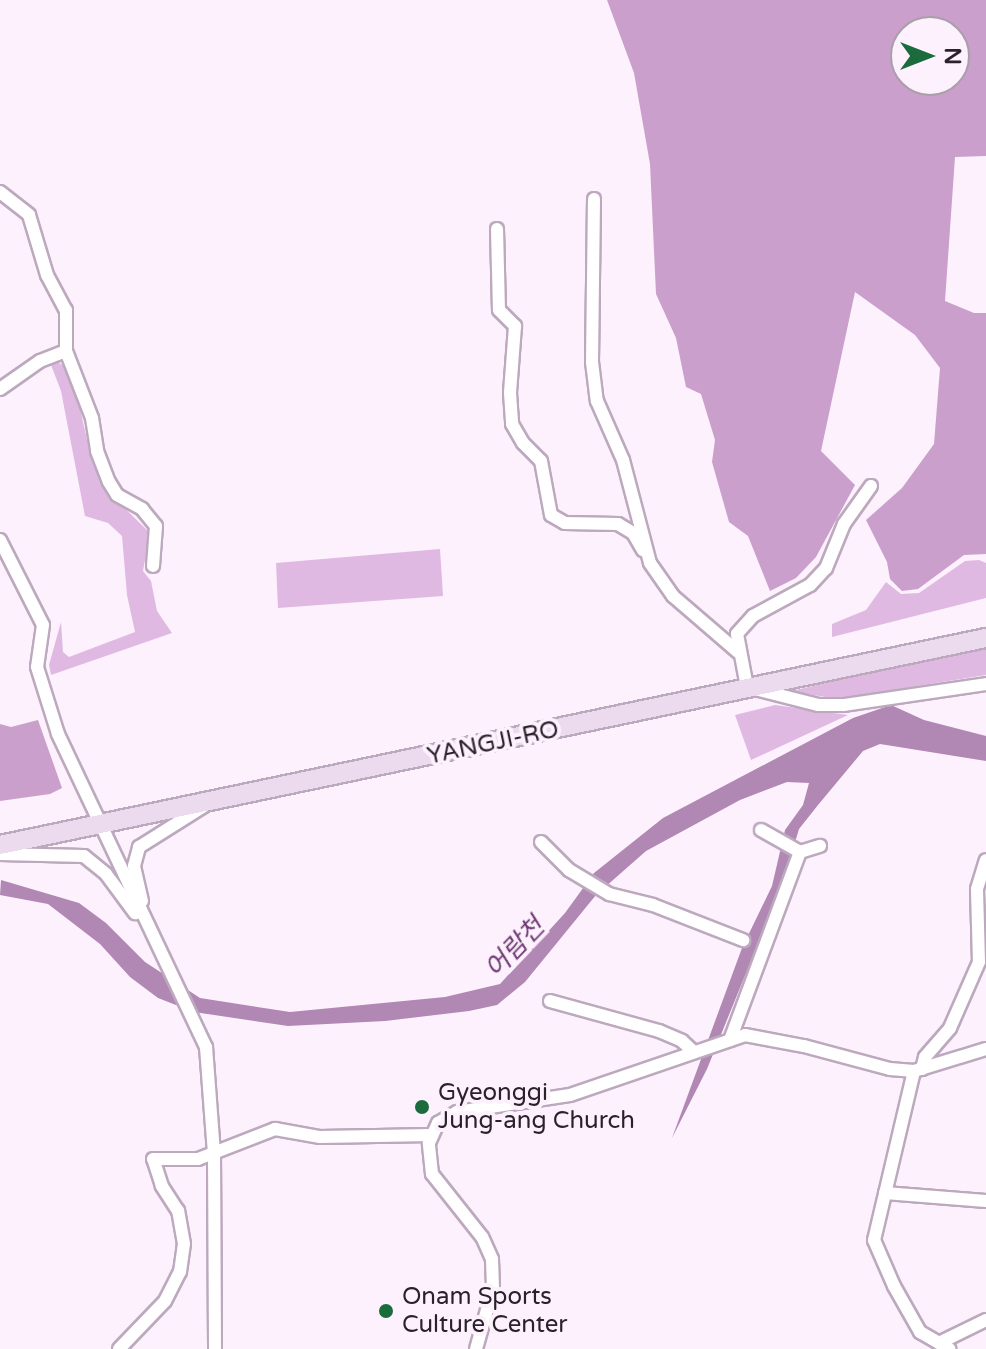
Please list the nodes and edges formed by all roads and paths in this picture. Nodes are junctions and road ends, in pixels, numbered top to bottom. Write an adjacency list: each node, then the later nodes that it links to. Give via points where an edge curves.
1 (0, 192): 4 (street, via 29,215 47,275 66,310)
2 (594, 199): 8 (street, via 592,362 597,401 623,460)
3 (497, 229): 8 (street, via 499,310 515,326 512,424 541,461 551,515 565,523 618,524 633,533)
4 (66, 351): 5 (street, via 40,361); 9 (street, via 109,482 117,495 142,509 156,526)
5 (0, 389)
6 (871, 486): 11 (street, via 844,524 826,568 810,585 753,616 737,634)
7 (0, 540): 15 (street, via 43,625 40,681)
8 (650, 563): 11 (street, via 673,596)
9 (153, 566)
10 (986, 638): 13 (street, YANGJI-RO)
11 (738, 652): 13 (street)
12 (986, 684): 13 (street, via 844,705 818,705)
13 (747, 687): 14 (street, YANGJI-RO)
14 (211, 802): 15 (street, YANGJI-RO); 23 (street, via 143,842 135,854 135,877)
15 (99, 825): 18 (street, YANGJI-RO); 23 (street)
16 (761, 830): 20 (street)
17 (541, 842): 24 (street, via 579,877 609,894)
18 (0, 845)
19 (820, 846): 20 (street)
20 (800, 852): 26 (street)
21 (0, 854): 23 (street, via 84,856 106,874)
22 (986, 860): 29 (street, via 977,889 979,962 950,1028)
23 (153, 939): 31 (street, via 206,1047)
24 (743, 940)
25 (550, 1001): 28 (street, via 659,1031)
26 (730, 1040): 28 (street); 29 (street, via 761,1036 890,1069)
27 (986, 1049): 29 (street)
28 (697, 1051): 30 (street, via 570,1095 457,1112 438,1123)
29 (918, 1070): 32 (street)
30 (432, 1135): 31 (street, via 320,1137 275,1129); 38 (street, via 432,1174 482,1237 492,1259 493,1288)
31 (214, 1153): 36 (street, via 198,1159 153,1159 178,1211 184,1244 180,1272 165,1301); 37 (street)
32 (885, 1193): 33 (street); 35 (street, via 874,1240 920,1332)
33 (986, 1200)
34 (986, 1320): 35 (street)
35 (945, 1346)
36 (119, 1349)
37 (215, 1349)
38 (476, 1349)

